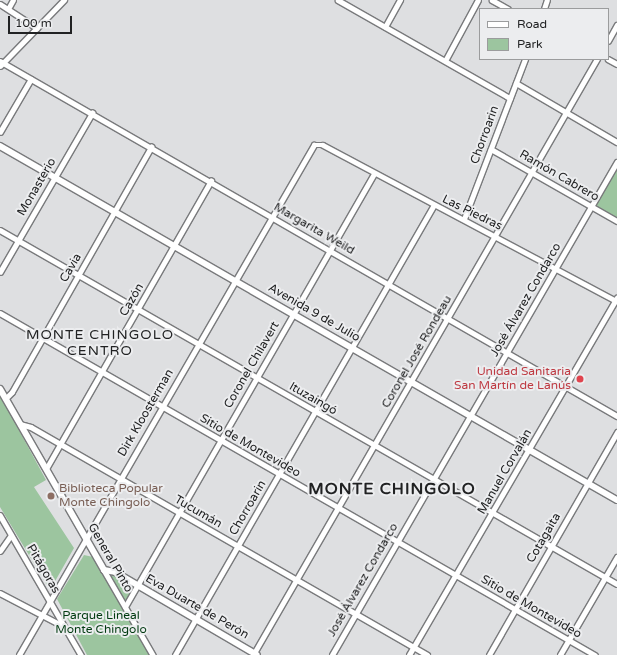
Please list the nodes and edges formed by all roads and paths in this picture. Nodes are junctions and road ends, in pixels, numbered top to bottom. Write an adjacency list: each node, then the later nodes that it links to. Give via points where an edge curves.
1 (13, 0): 9 (street)
2 (64, 0): 12 (street)
3 (338, 0): 11 (street)
4 (400, 0): 11 (street)
5 (478, 0): 16 (street)
6 (492, 0): 8 (street)
7 (0, 4): 9 (street)
8 (506, 8)
9 (8, 9): 12 (street)
10 (617, 25): 13 (street)
11 (385, 26): 16 (street)
12 (36, 28): 17 (street)
13 (609, 38)
14 (525, 60): 19 (street, Chorroarin)
15 (596, 60): 22 (street, Coronel José Rondeau)
16 (445, 61): 20 (street)
17 (1, 63): 18 (street, Margarita Weild)
18 (31, 79): 21 (street, Margarita Weild); 23 (street)
19 (516, 83): 20 (street, Chorroarin); 22 (street)
20 (510, 98): 28 (street, Chorroarin)
21 (92, 113): 27 (street, Margarita Weild); 32 (street, Monasterio)
22 (566, 113): 24 (street); 30 (street, Coronel José Rondeau)
23 (0, 132)
24 (617, 142)
25 (318, 144): 31 (street, Las Piedras); 37 (street, Dirk Kloosterman, via 311,148)
26 (0, 146): 32 (street, Avenida 9 de Julio)
27 (151, 147): 33 (street, Margarita Weild); 36 (street, Cavia)
28 (491, 148): 30 (street, Ramón Cabrero); 38 (street, Chorroarin)
29 (617, 162): 35 (street, José Álvarez Condarco)
30 (532, 172): 35 (street, Ramón Cabrero); 41 (street, Coronel José Rondeau)
31 (374, 174): 34 (street, Las Piedras); 44 (street, Coronel Chilavert)
32 (55, 176): 36 (street, Avenida 9 de Julio); 42 (street, Monasterio)
33 (211, 181): 37 (street, Margarita Weild); 43 (street, Cazón)
34 (434, 205): 38 (street, Las Piedras); 49 (street, Chorroarin)
35 (591, 206): 39 (street, Ramón Cabrero); 45 (street, José Álvarez Condarco)
36 (115, 211): 43 (street, Avenida 9 de Julio); 47 (street, Cavia)
37 (272, 217): 44 (street, Margarita Weild); 48 (street, Dirk Kloosterman)
38 (464, 219): 41 (street, Las Piedras)
39 (617, 221)
40 (0, 230): 42 (street, Ituzaingó)
41 (495, 236): 45 (street, Las Piedras); 54 (street, Coronel José Rondeau)
42 (18, 240): 46 (street, Monasterio); 47 (street, Ituzaingó)
43 (175, 246): 48 (street, Avenida 9 de Julio); 51 (street, Cazón)
44 (331, 250): 49 (street, Margarita Weild); 53 (street, Coronel Chilavert)
45 (556, 268): 50 (street, Las Piedras); 58 (street, José Álvarez Condarco)
46 (0, 272)
47 (79, 275): 51 (street, Ituzaingó); 55 (street, Cavia)
48 (235, 280): 53 (street, Avenida 9 de Julio); 56 (street, Dirk Kloosterman)
49 (390, 284): 54 (street, Margarita Weild); 57 (street, Chorroarin)
50 (617, 300): 62 (street, Manuel Corvalán)
51 (139, 309): 56 (street, Ituzaingó); 59 (street, Cazón)
52 (0, 313): 55 (street, Sitio de Montevideo)
53 (293, 314): 57 (street, Avenida 9 de Julio); 60 (street, Coronel Chilavert)
54 (448, 317): 58 (street, Margarita Weild); 61 (street, Coronel José Rondeau)
55 (42, 338): 59 (street, Sitio de Montevideo); 64 (street, Cavia)
56 (198, 344): 60 (street, Ituzaingó); 65 (street, Dirk Kloosterman)
57 (353, 347): 61 (street, Avenida 9 de Julio); 66 (street, Chorroarin)
58 (507, 352): 62 (street, Margarita Weild); 67 (street, José Álvarez Condarco)
59 (102, 372): 65 (street, Sitio de Montevideo); 72 (street, Cazón)
60 (256, 378): 66 (street, Ituzaingó); 71 (street, Coronel Chilavert)
61 (411, 382): 67 (street, Avenida 9 de Julio); 73 (street, Coronel José Rondeau)
62 (565, 386): 68 (street, Margarita Weild); 74 (street, Manuel Corvalán)
63 (0, 389): 64 (main road, General Pinto)
64 (6, 398): 69 (main road, General Pinto)
65 (162, 407): 71 (street, Sitio de Montevideo); 77 (street, Dirk Kloosterman)
66 (316, 411): 73 (street, Ituzaingó); 76 (street, Chorroarin)
67 (471, 416): 74 (street, Avenida 9 de Julio); 78 (street, José Álvarez Condarco)
68 (617, 416)
69 (20, 424): 72 (street, Tucumán, via 31,427); 75 (main road, General Pinto)
70 (617, 432): 79 (street, Cotagaita)
71 (220, 440): 76 (street, Sitio de Montevideo); 82 (street, Coronel Chilavert)
72 (61, 444): 75 (street, Cazón); 77 (street, Tucumán)
73 (375, 445): 78 (street, Ituzaingó); 81 (street, Coronel José Rondeau)
74 (529, 449): 79 (street, Avenida 9 de Julio); 83 (street, Manuel Corvalán)
75 (46, 469): 86 (main road, General Pinto)
76 (279, 474): 81 (street, Sitio de Montevideo); 88 (street, Chorroarin)
77 (120, 478): 82 (street, Tucumán); 86 (street, Dirk Kloosterman)
78 (433, 479): 83 (street, Ituzaingó); 87 (street, José Álvarez Condarco)
79 (587, 484): 80 (street, Avenida 9 de Julio); 89 (street, Cotagaita)
80 (617, 500)
81 (338, 508): 87 (street, Sitio de Montevideo); 95 (street, Coronel José Rondeau)
82 (179, 512): 88 (street, Tucumán); 97 (street, Coronel Chilavert)
83 (492, 514): 89 (street, Ituzaingó); 93 (street, Manuel Corvalán)
84 (0, 515): 85 (street, Pitágoras)
85 (11, 535): 90 (street); 99 (street, Pitágoras)
86 (86, 538): 92 (main road, General Pinto); 99 (street, Dirk Kloosterman)
87 (397, 542): 93 (street, Sitio de Montevideo); 102 (street, José Álvarez Condarco)
88 (238, 546): 95 (street, Tucumán); 104 (street, Chorroarin)
89 (551, 548): 94 (street, Ituzaingó); 101 (street, Cotagaita)
90 (0, 551)
91 (617, 557): 94 (street)
92 (104, 570): 97 (main road, Eva Duarte de Perón, via 115,572); 100 (street, General Pinto)
93 (456, 576): 101 (street, Sitio de Montevideo); 107 (street, Manuel Corvalán)
94 (604, 578): 96 (street, Ituzaingó); 106 (street)
95 (296, 580): 102 (street, Tucumán); 108 (street, Coronel José Rondeau)
96 (617, 584)
97 (138, 585): 100 (street, Coronel Chilavert); 104 (main road, Eva Duarte de Perón)
98 (0, 592): 103 (street)
99 (50, 601): 103 (street, Dirk Kloosterman); 105 (street, Pitágoras)
100 (125, 608): 111 (street, General Pinto)
101 (514, 610): 106 (street, Sitio de Montevideo); 116 (street, Cotagaita)
102 (355, 614): 107 (street, Tucumán); 113 (street, José Álvarez Condarco)
103 (41, 616): 105 (street); 109 (street, Dirk Kloosterman)
104 (195, 619): 108 (main road, Eva Duarte de Perón); 112 (street, Chorroarin)
105 (65, 627): 110 (street, Pitágoras)
106 (568, 641): 117 (street); 118 (street, Sitio de Montevideo)
107 (414, 647): 114 (street, Manuel Corvalán); 115 (street, Tucumán)
108 (255, 654)
109 (19, 655)
110 (81, 655)
111 (154, 655)
112 (175, 655)
113 (332, 655)
114 (409, 655)
115 (427, 655)
116 (489, 655)
117 (560, 655)
118 (595, 655)

